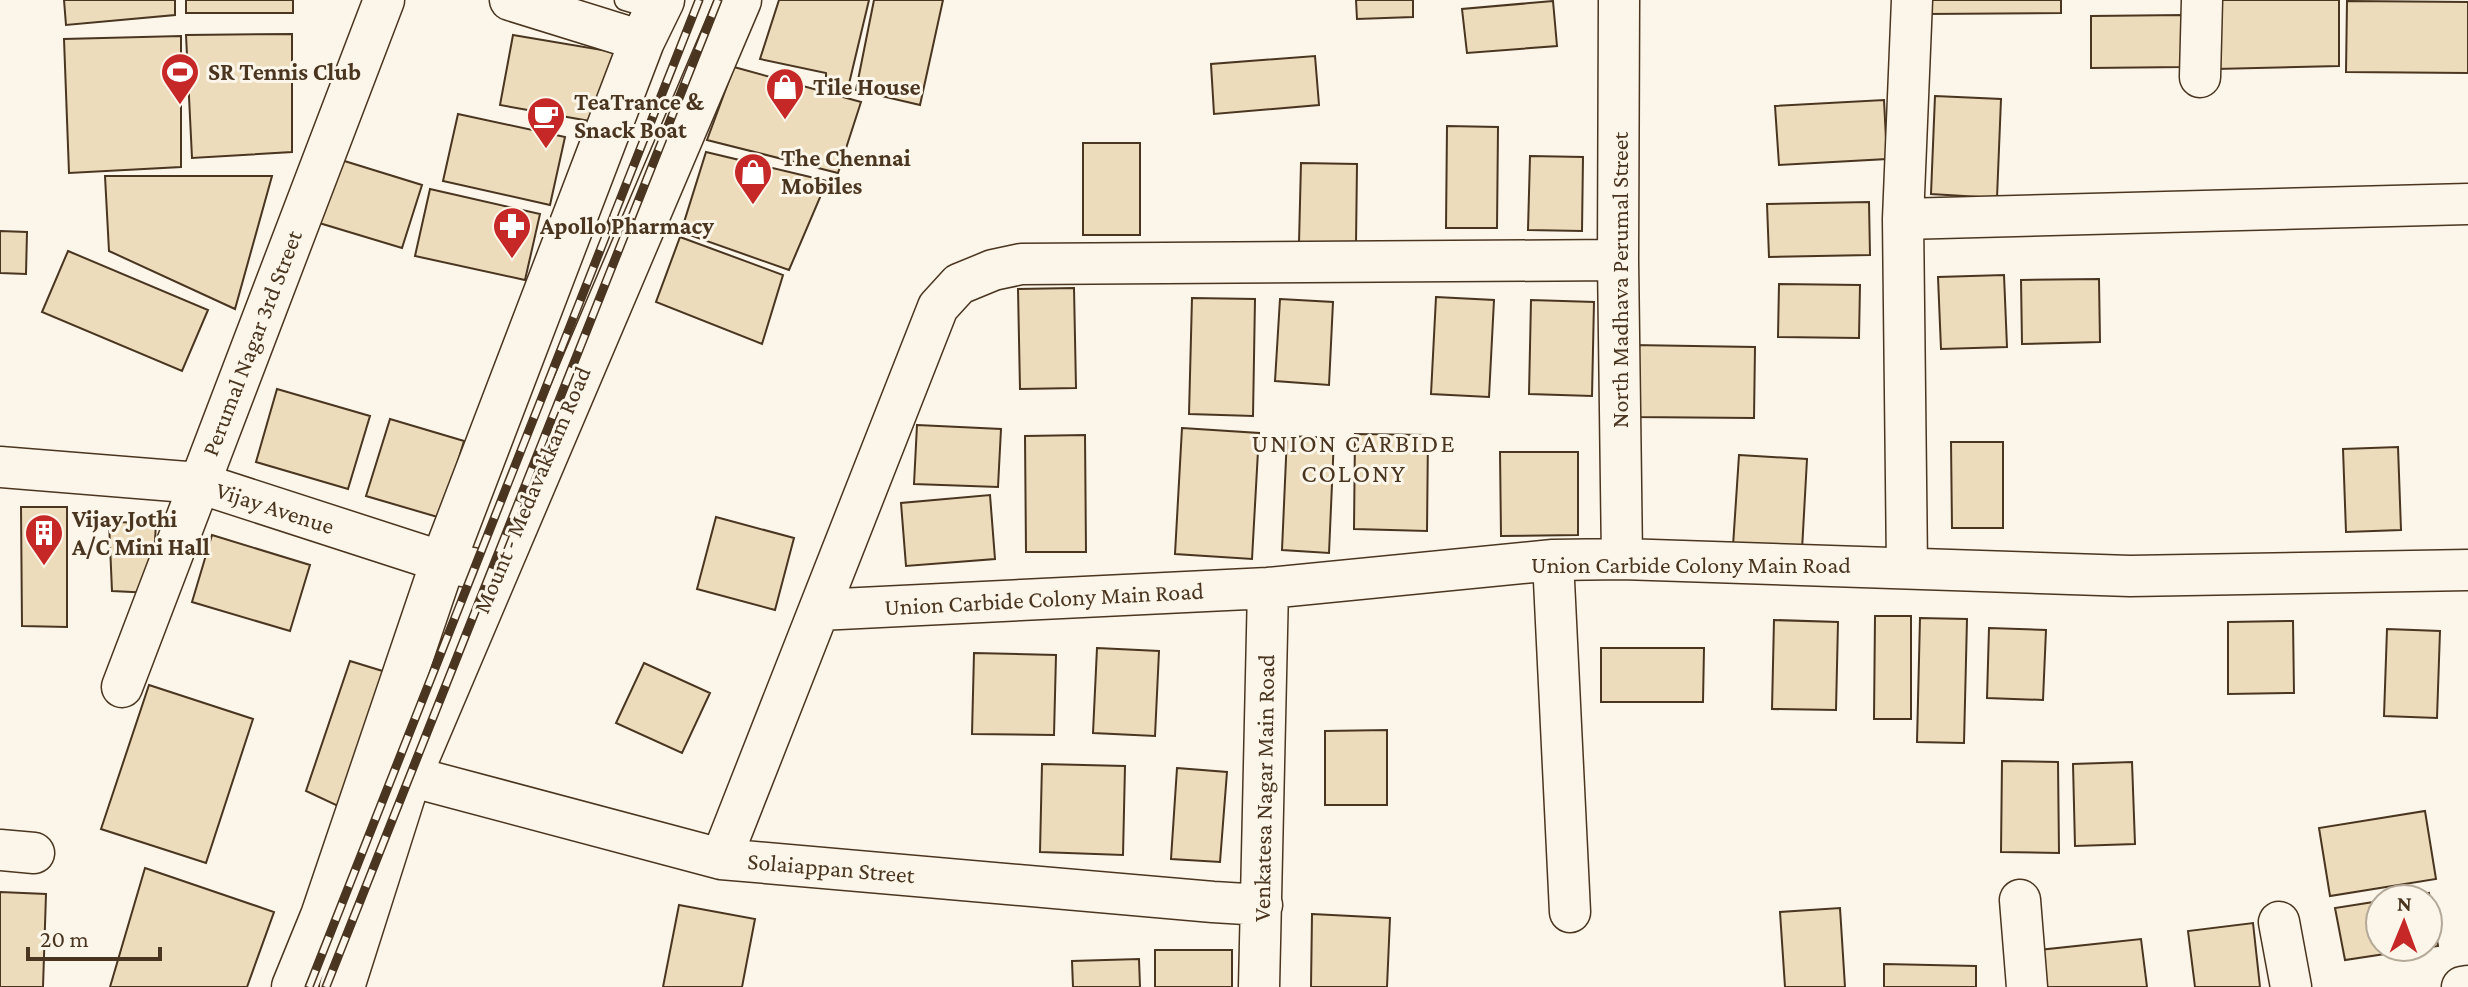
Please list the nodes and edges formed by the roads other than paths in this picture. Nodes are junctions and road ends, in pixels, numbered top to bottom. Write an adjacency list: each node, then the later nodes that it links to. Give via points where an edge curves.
1 (384, 0): 13 (street, Perumal Nagar 3rd Street)
2 (510, 0): 7 (street)
3 (739, 0): 19 (main road, Mount - Medavakkam Road)
4 (1619, 0): 11 (street, North Madhava Perumal Street)
5 (1912, 0): 10 (street)
6 (2202, 0): 8 (street)
7 (647, 13): 16 (main road)
8 (2200, 77)
9 (2468, 204): 10 (street)
10 (1903, 219): 17 (street)
11 (1618, 260): 14 (street, North Madhava Perumal Street); 21 (street, via 1021,264 959,284 938,307)
12 (0, 467): 13 (street, Vijay Avenue)
13 (199, 483): 16 (street, Vijay Avenue); 22 (street, Perumal Nagar 3rd Street)
14 (1622, 559): 15 (street, Union Carbide Colony Main Road); 17 (street, Union Carbide Colony Main Road)
15 (1553, 560): 20 (street, Union Carbide Colony Main Road); 27 (street)
16 (443, 562): 19 (street, Vijay Avenue); 29 (main road)
17 (1907, 567): 18 (street, Union Carbide Colony Main Road, via 2130,576)
18 (2468, 570)
19 (497, 573): 23 (main road, Mount - Medavakkam Road)
20 (1268, 588): 21 (street, Union Carbide Colony Main Road); 26 (street, Venkatesa Nagar Main Road)
21 (819, 610): 24 (street)
22 (122, 687)
23 (409, 776): 24 (street, Solaiappan Street); 30 (main road, Mount - Medavakkam Road)
24 (721, 859): 26 (street, Solaiappan Street)
25 (2020, 900): 32 (street)
26 (1262, 905): 31 (street, Venkatesa Nagar Main Road)
27 (1570, 912)
28 (2279, 922): 33 (street)
29 (294, 987)
30 (342, 987)
31 (1259, 987)
32 (2027, 987)
33 (2291, 987)

